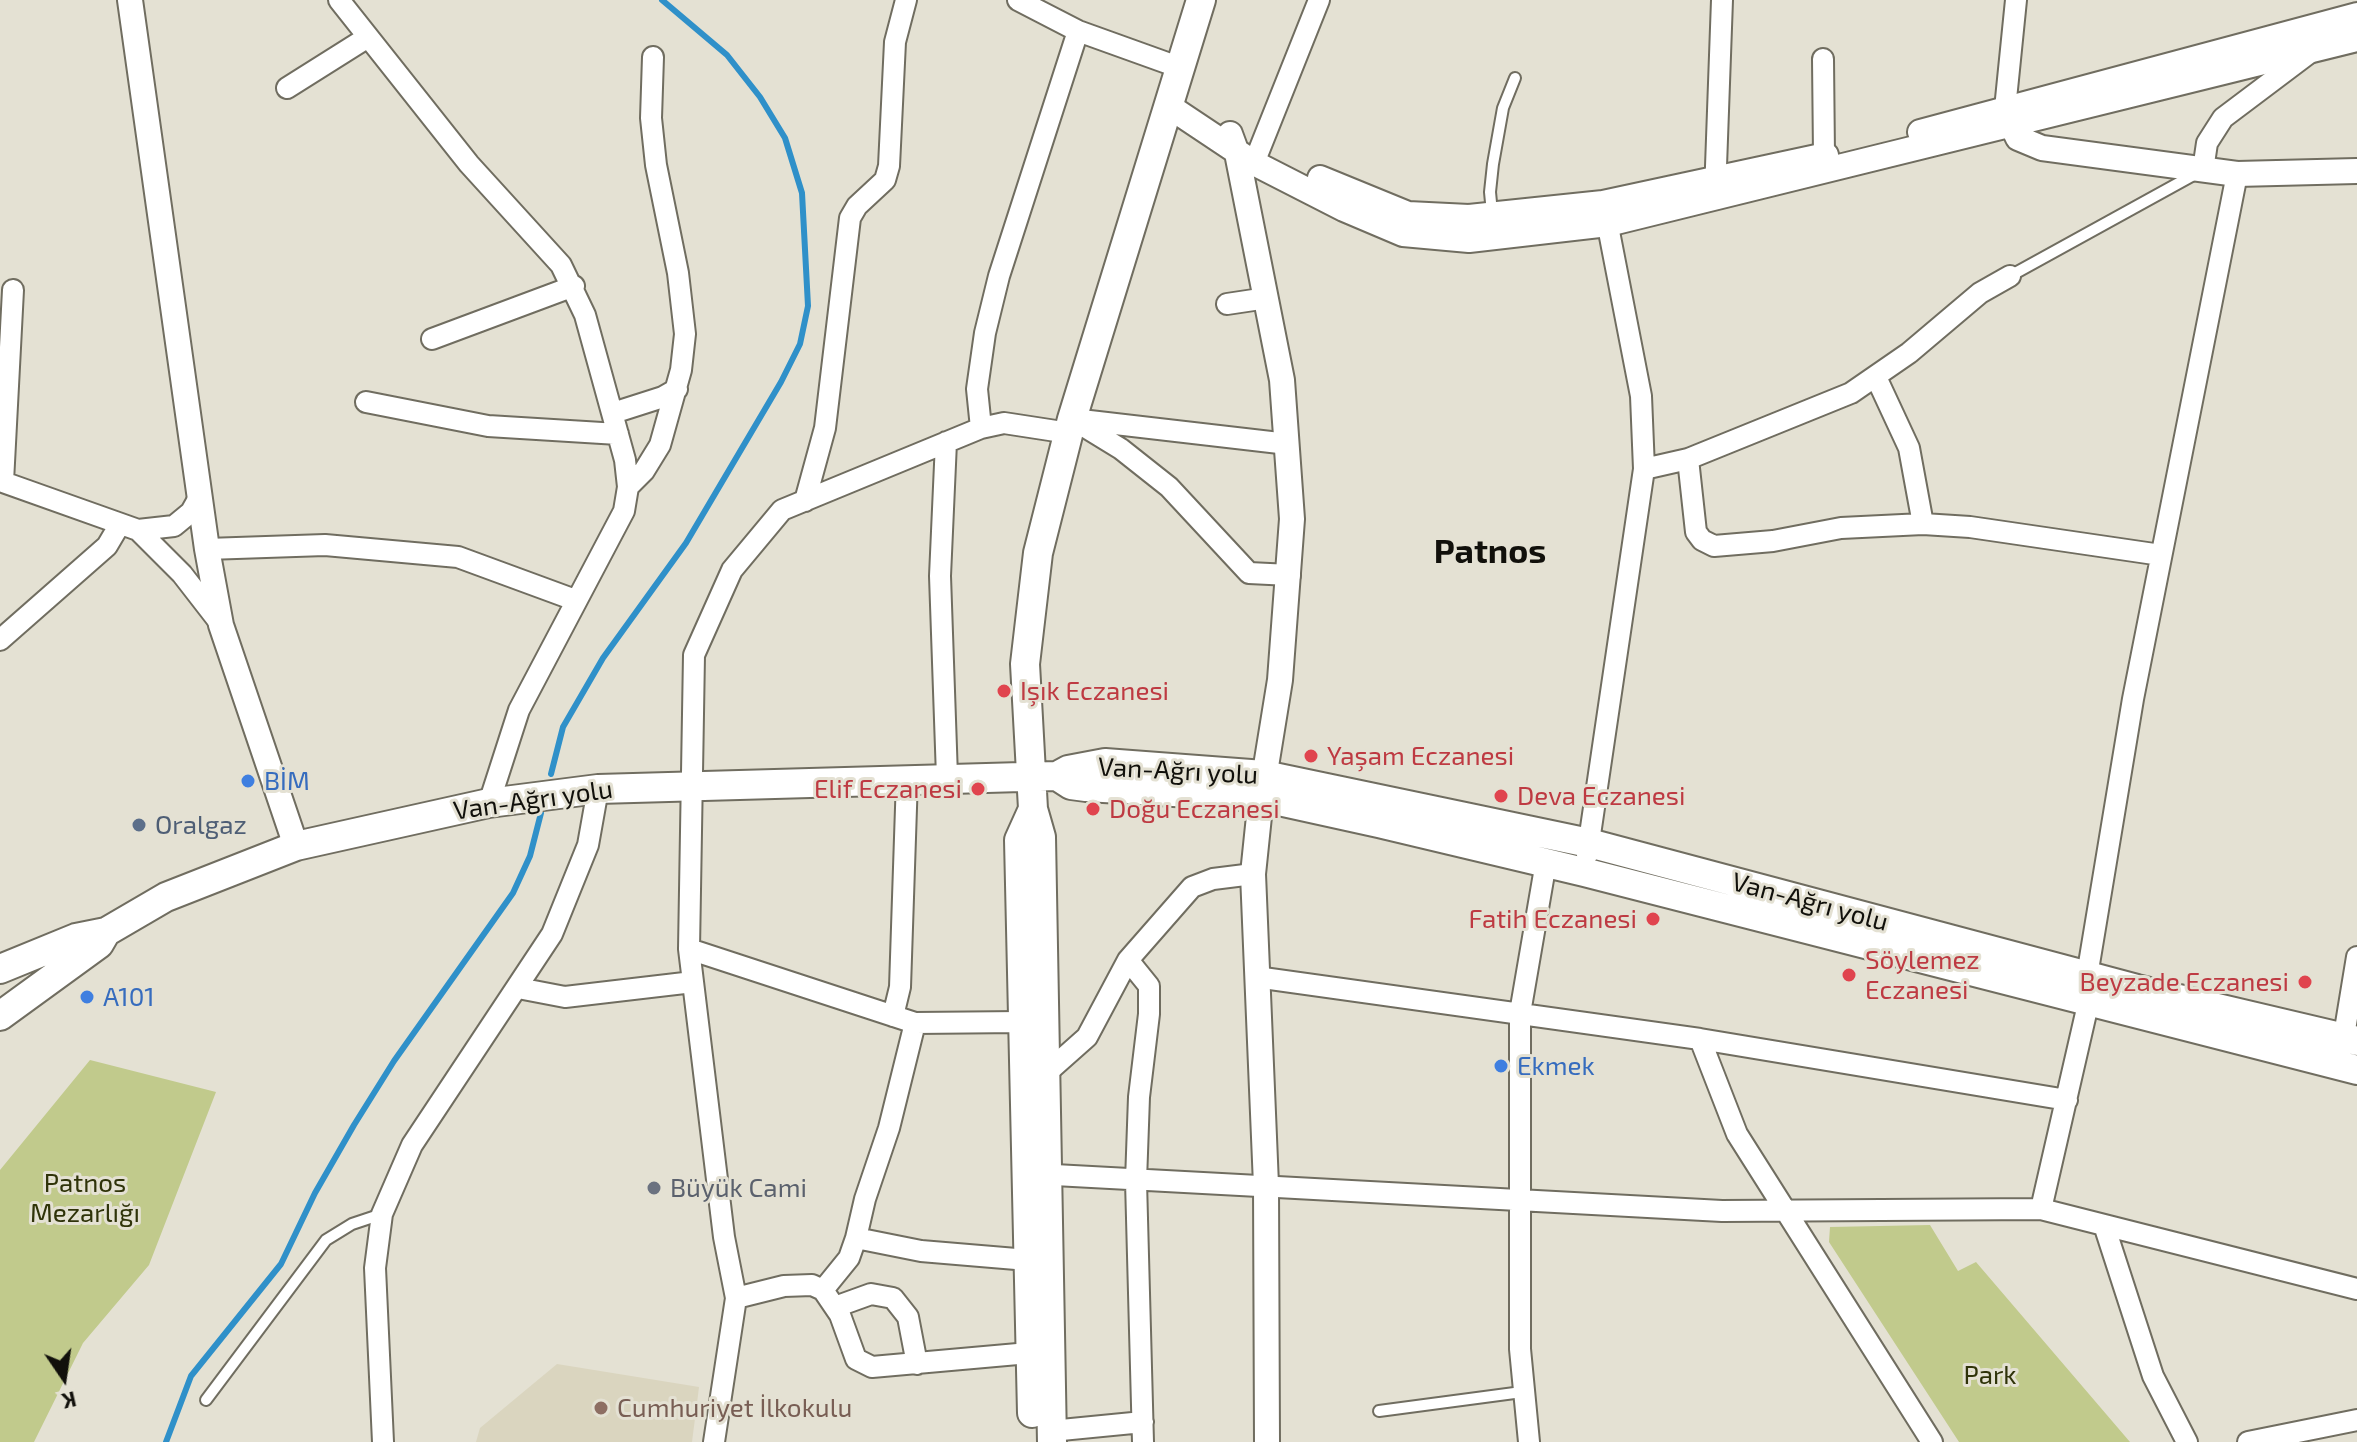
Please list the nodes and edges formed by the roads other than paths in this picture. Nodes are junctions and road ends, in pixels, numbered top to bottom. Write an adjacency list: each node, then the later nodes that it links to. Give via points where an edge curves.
1 (130, 0): 50 (street)
2 (339, 0): 11 (street)
3 (906, 0): 51 (street, via 895,42 889,166 885,180 850,218 825,428)
4 (1018, 0): 10 (street)
5 (1201, 0): 16 (main road)
6 (1319, 0): 22 (street)
7 (1722, 0): 28 (street)
8 (2016, 0): 21 (street)
9 (2357, 15): 19 (street)
10 (1078, 31): 16 (street); 42 (street, via 992,304 978,367)
11 (368, 37): 18 (street); 32 (street)
12 (2357, 39): 13 (street)
13 (2312, 51): 19 (street); 25 (street, via 2223,118 2207,143)
14 (653, 57): 38 (street, via 656,165 685,334)
15 (1823, 59): 24 (street)
16 (1181, 68): 20 (main road)
17 (1515, 78): 30 (lane, via 1503,108 1493,164)
18 (287, 88)
19 (2079, 100): 21 (street); 23 (street)
20 (1170, 107): 22 (street); 41 (main road)
21 (2008, 118): 23 (street, via 2018,138); 24 (street); 28 (street)
22 (1245, 150): 29 (street, via 1403,234 1469,240); 30 (street, via 1408,214); 34 (street)
23 (2081, 154): 25 (street)
24 (1824, 155): 28 (street)
25 (2203, 170): 27 (street); 31 (lane)
26 (2357, 171): 27 (street)
27 (2237, 174): 55 (street)
28 (1715, 188): 29 (street)
29 (1606, 214): 30 (street); 47 (street, via 1641,396)
30 (1492, 215)
31 (2010, 276): 37 (street, via 1980,293)
32 (574, 286): 36 (street); 40 (street)
33 (13, 290): 48 (street)
34 (1267, 298): 35 (street); 45 (street)
35 (1227, 304)
36 (432, 339)
37 (1876, 377): 46 (street, via 1851,393); 52 (street, via 1909,448)
38 (677, 389): 40 (street); 49 (street, via 660,445)
39 (366, 402): 43 (street, via 488,426)
40 (613, 413): 43 (street)
41 (1070, 426): 42 (street, via 1004,423); 45 (street); 56 (street, via 1121,449 1169,487 1249,573); 60 (main road, via 1038,553 1025,664)
42 (981, 428): 44 (street)
43 (618, 434): 49 (street)
44 (946, 442): 51 (street); 61 (street, via 940,576)
45 (1288, 444): 56 (street)
46 (1688, 459): 47 (street); 52 (street, via 1696,532 1708,544)
47 (1644, 469): 67 (street)
48 (2, 482): 53 (street)
49 (628, 487): 57 (street, via 624,511)
50 (200, 496): 53 (street, via 174,526 157,531); 54 (street)
51 (805, 501): 63 (street, via 782,510 732,570 694,655)
52 (1923, 524): 55 (street)
53 (129, 527): 58 (street, via 182,574); 59 (street)
54 (207, 549): 57 (street, via 325,545 458,557); 58 (street)
55 (2161, 555): 80 (street)
56 (1290, 575): 64 (street)
57 (575, 600): 66 (street, via 519,710)
58 (221, 625): 68 (street)
59 (0, 640)
60 (1044, 776): 61 (main road, Van-Ağrı yolu); 64 (main road, Van-Ağrı yolu, via 1105,763); 85 (main road, via 1019,840)
61 (947, 777): 62 (main road, Van-Ağrı yolu)
62 (907, 778): 63 (main road, Van-Ağrı yolu); 83 (street, via 900,987)
63 (692, 785): 65 (main road, Van-Ağrı yolu); 73 (street)
64 (1262, 786): 67 (main road, Van-Ağrı yolu); 69 (main road); 71 (street)
65 (598, 789): 66 (main road, Van-Ağrı yolu); 79 (street, via 588,845 572,890)
66 (489, 803): 68 (main road, Van-Ağrı yolu)
67 (1589, 843): 70 (street); 80 (main road, Van-Ağrı yolu)
68 (296, 846): 72 (main road, Van-Ağrı yolu, via 166,897)
69 (1546, 862): 70 (main road); 81 (street)
70 (1584, 872): 80 (main road)
71 (1253, 874): 75 (street, via 1198,882); 77 (street)
72 (106, 932): 76 (main road, Van-Ağrı yolu, via 76,938); 82 (main road, via 99,944)
73 (689, 949): 78 (street); 83 (street)
74 (2357, 957): 87 (street)
75 (1128, 960): 89 (street, via 1087,1037); 92 (street, via 1149,986)
76 (0, 969)
77 (1256, 977): 81 (street); 93 (street)
78 (693, 982): 79 (street, via 565,997); 102 (street)
79 (518, 988): 97 (street, via 412,1145)
80 (2088, 988): 87 (main road, Van-Ağrı yolu); 88 (main road); 90 (street)
81 (1520, 1013): 86 (street); 94 (street)
82 (0, 1016)
83 (893, 1016): 84 (street)
84 (915, 1023): 85 (street); 99 (street)
85 (1031, 1024): 89 (main road); 91 (main road)
86 (1700, 1039): 90 (street); 96 (street, via 1737,1134)
87 (2350, 1039): 88 (street)
88 (2348, 1068)
89 (1043, 1076): 91 (main road)
90 (2067, 1100): 95 (street)
91 (1035, 1174): 92 (street); 100 (main road); 111 (main road)
92 (1136, 1181): 93 (street); 110 (street)
93 (1266, 1185): 94 (street); 114 (street)
94 (1523, 1202): 96 (street); 106 (street)
95 (2041, 1209): 96 (street); 98 (street)
96 (1788, 1211): 116 (street)
97 (382, 1214): 107 (lane, via 326,1240); 112 (street, via 375,1268)
98 (2104, 1225): 101 (street); 117 (street, via 2153,1376)
99 (856, 1238): 100 (street, via 921,1251); 103 (street)
100 (1028, 1260): 104 (main road)
101 (2357, 1289)
102 (736, 1298): 103 (street, via 812,1285); 113 (street)
103 (829, 1298): 105 (street, via 860,1363 878,1368); 105 (street, via 893,1298 908,1317)
104 (1029, 1353): 105 (street); 111 (main road)
105 (917, 1364)
106 (1522, 1392): 108 (lane); 115 (street)
107 (206, 1400)
108 (1379, 1411)
109 (2357, 1420): 118 (street)
110 (1143, 1432): 111 (street)
111 (1046, 1438)
112 (383, 1442)
113 (714, 1442)
114 (1267, 1442)
115 (1529, 1442)
116 (1932, 1442)
117 (2187, 1442)
118 (2248, 1442)

